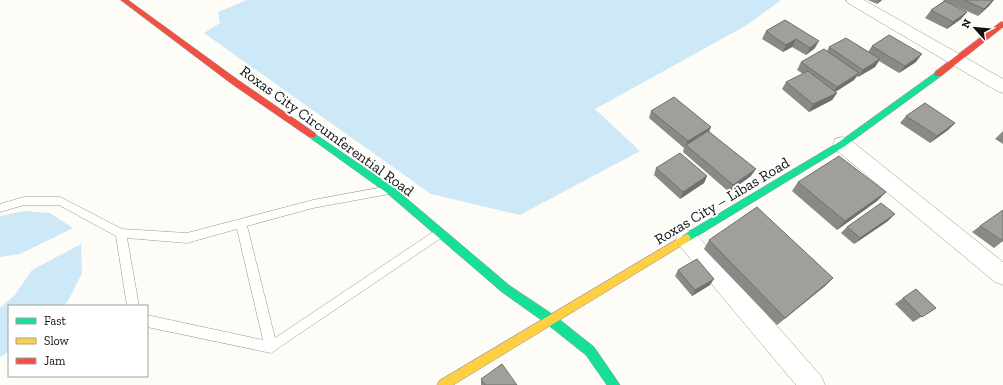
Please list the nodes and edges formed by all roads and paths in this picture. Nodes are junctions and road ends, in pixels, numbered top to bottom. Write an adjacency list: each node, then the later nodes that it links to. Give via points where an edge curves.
1 (124, 0): 7 (main road, Roxas City Circumferential Road, via 241,87)
2 (853, 0): 4 (street)
3 (1003, 24): 4 (main road, Roxas City – Libas Road)
4 (958, 60): 5 (street); 6 (main road, Roxas City – Libas Road)
5 (1003, 87)
6 (842, 144): 12 (main road, Roxas City – Libas Road); 13 (street)
7 (390, 190): 9 (lane, via 313,204); 11 (main road, Roxas City Circumferential Road)
8 (0, 208): 10 (lane, via 24,201 60,201)
9 (241, 223): 10 (lane, via 187,238); 17 (lane)
10 (121, 233): 14 (lane)
11 (440, 233): 15 (main road, Roxas City Circumferential Road, via 506,289); 17 (lane)
12 (687, 238): 15 (main road, Roxas City – Libas Road); 20 (street)
13 (1003, 275)
14 (133, 305)
15 (551, 320): 18 (main road, Roxas City – Libas Road); 19 (main road, Roxas City Circumferential Road, via 590,351)
16 (148, 322): 17 (lane)
17 (271, 347)
18 (443, 385)
19 (614, 385)
20 (812, 385)

